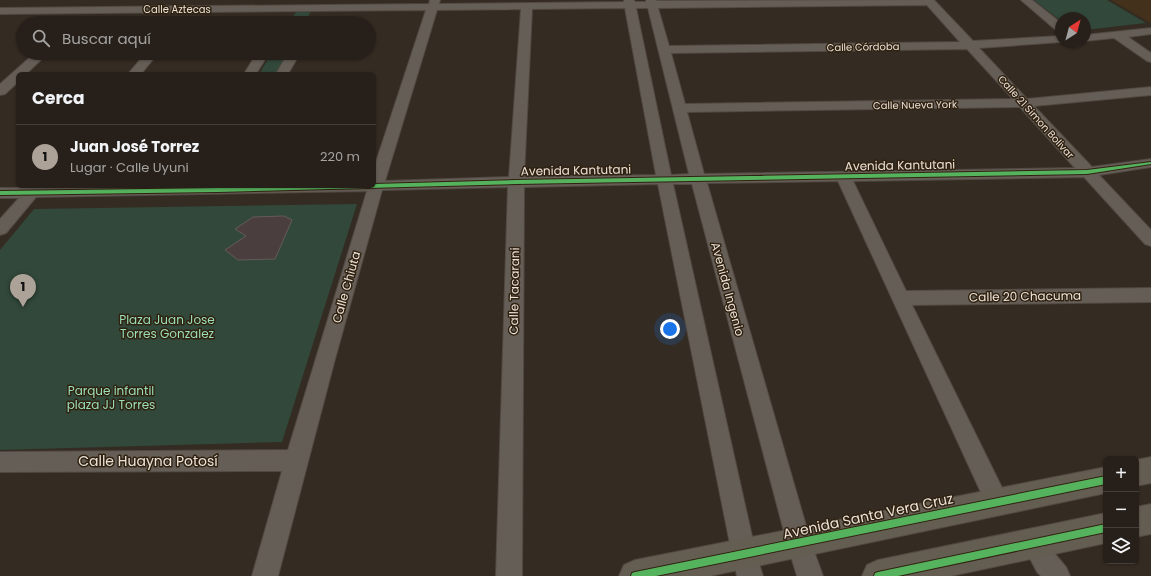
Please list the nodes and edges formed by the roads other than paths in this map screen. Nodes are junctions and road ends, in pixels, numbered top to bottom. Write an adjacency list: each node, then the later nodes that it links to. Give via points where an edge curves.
1 (5, 0): 10 (street)
2 (101, 0): 14 (street)
3 (198, 0): 15 (street)
4 (1026, 0): 21 (street)
5 (929, 1): 6 (street, Calle Aztecas); 26 (street, Calle 21 Simon Bolivar)
6 (753, 2): 9 (street, Calle Aztecas)
7 (434, 3): 12 (street, Calle Aztecas); 13 (street, Calle Aztecas); 48 (street, Calle Chiuta)
8 (630, 3): 9 (street, Calle Aztecas); 13 (street, Calle Aztecas); 46 (street)
9 (652, 3): 27 (street, Avenida Ingenio)
10 (0, 4)
11 (294, 4): 12 (street, Calle Aztecas); 15 (street, Calle Aztecas); 19 (street)
12 (322, 4): 20 (street)
13 (527, 6): 47 (street, Calle Tacarani)
14 (90, 10): 15 (street, Calle Aztecas); 16 (street, Calle Aztecas); 17 (street)
15 (190, 10): 18 (street)
16 (0, 11)
17 (84, 16)
18 (184, 16)
19 (286, 16)
20 (315, 16)
21 (1055, 24)
22 (1151, 31): 23 (street)
23 (1117, 36): 24 (street); 28 (street)
24 (1091, 38)
25 (1055, 39): 26 (street, Calle Córdoba)
26 (970, 45): 27 (street, Calle Córdoba); 40 (street, Calle 21 Simon Bolivar)
27 (664, 50): 41 (street, Avenida Ingenio)
28 (1151, 58)
29 (34, 60): 33 (street)
30 (146, 60): 34 (street)
31 (259, 60): 35 (street)
32 (290, 60): 36 (street)
33 (20, 72)
34 (136, 72)
35 (251, 72)
36 (283, 72)
37 (16, 76): 38 (street)
38 (0, 91)
39 (1151, 91): 40 (street, Calle Nueva York)
40 (1024, 103): 41 (street, Calle Nueva York); 43 (street, Calle 21 Simon Bolivar)
41 (679, 108): 45 (street, Avenida Ingenio)
42 (1151, 162): 43 (street, Avenida Kantutani)
43 (1087, 172): 44 (street, Avenida Kantutani); 55 (street, Calle 21 Simon Bolivar)
44 (844, 177): 45 (street, Avenida Kantutani); 57 (street)
45 (698, 179): 46 (street, Avenida Kantutani); 67 (street, Avenida Ingenio)
46 (665, 180): 47 (street, Avenida Kantutani); 69 (street)
47 (516, 182): 48 (street, Avenida Kantutani); 71 (street, Calle Tacarani)
48 (376, 187)
49 (178, 188): 50 (street, Avenida Kantutani); 52 (street, Avenida Kantutani)
50 (218, 188)
51 (376, 188): 58 (street, Calle Chiuta)
52 (34, 189): 53 (street, Avenida Kantutani); 54 (street)
53 (0, 193)
54 (0, 229)
55 (1151, 240)
56 (1151, 295): 57 (street, Calle 20 Chacuma)
57 (900, 298): 63 (street)
58 (295, 460): 59 (street, Calle Huayna Potosí); 70 (street, Calle Chiuta)
59 (0, 462)
60 (1151, 470): 61 (main road)
61 (1139, 472)
62 (1103, 481): 63 (main road, Avenida Santa Vera Cruz)
63 (997, 502): 67 (main road, Avenida Santa Vera Cruz)
64 (1151, 519): 65 (main road)
65 (1139, 521)
66 (1103, 529): 68 (main road)
67 (799, 543): 69 (main road, Avenida Santa Vera Cruz); 73 (street, Avenida Ingenio)
68 (1034, 543): 74 (main road); 75 (street)
69 (747, 565): 72 (main road, Avenida Santa Vera Cruz)
70 (264, 576)
71 (509, 576)
72 (635, 576)
73 (810, 576)
74 (878, 576)
75 (1057, 576)

